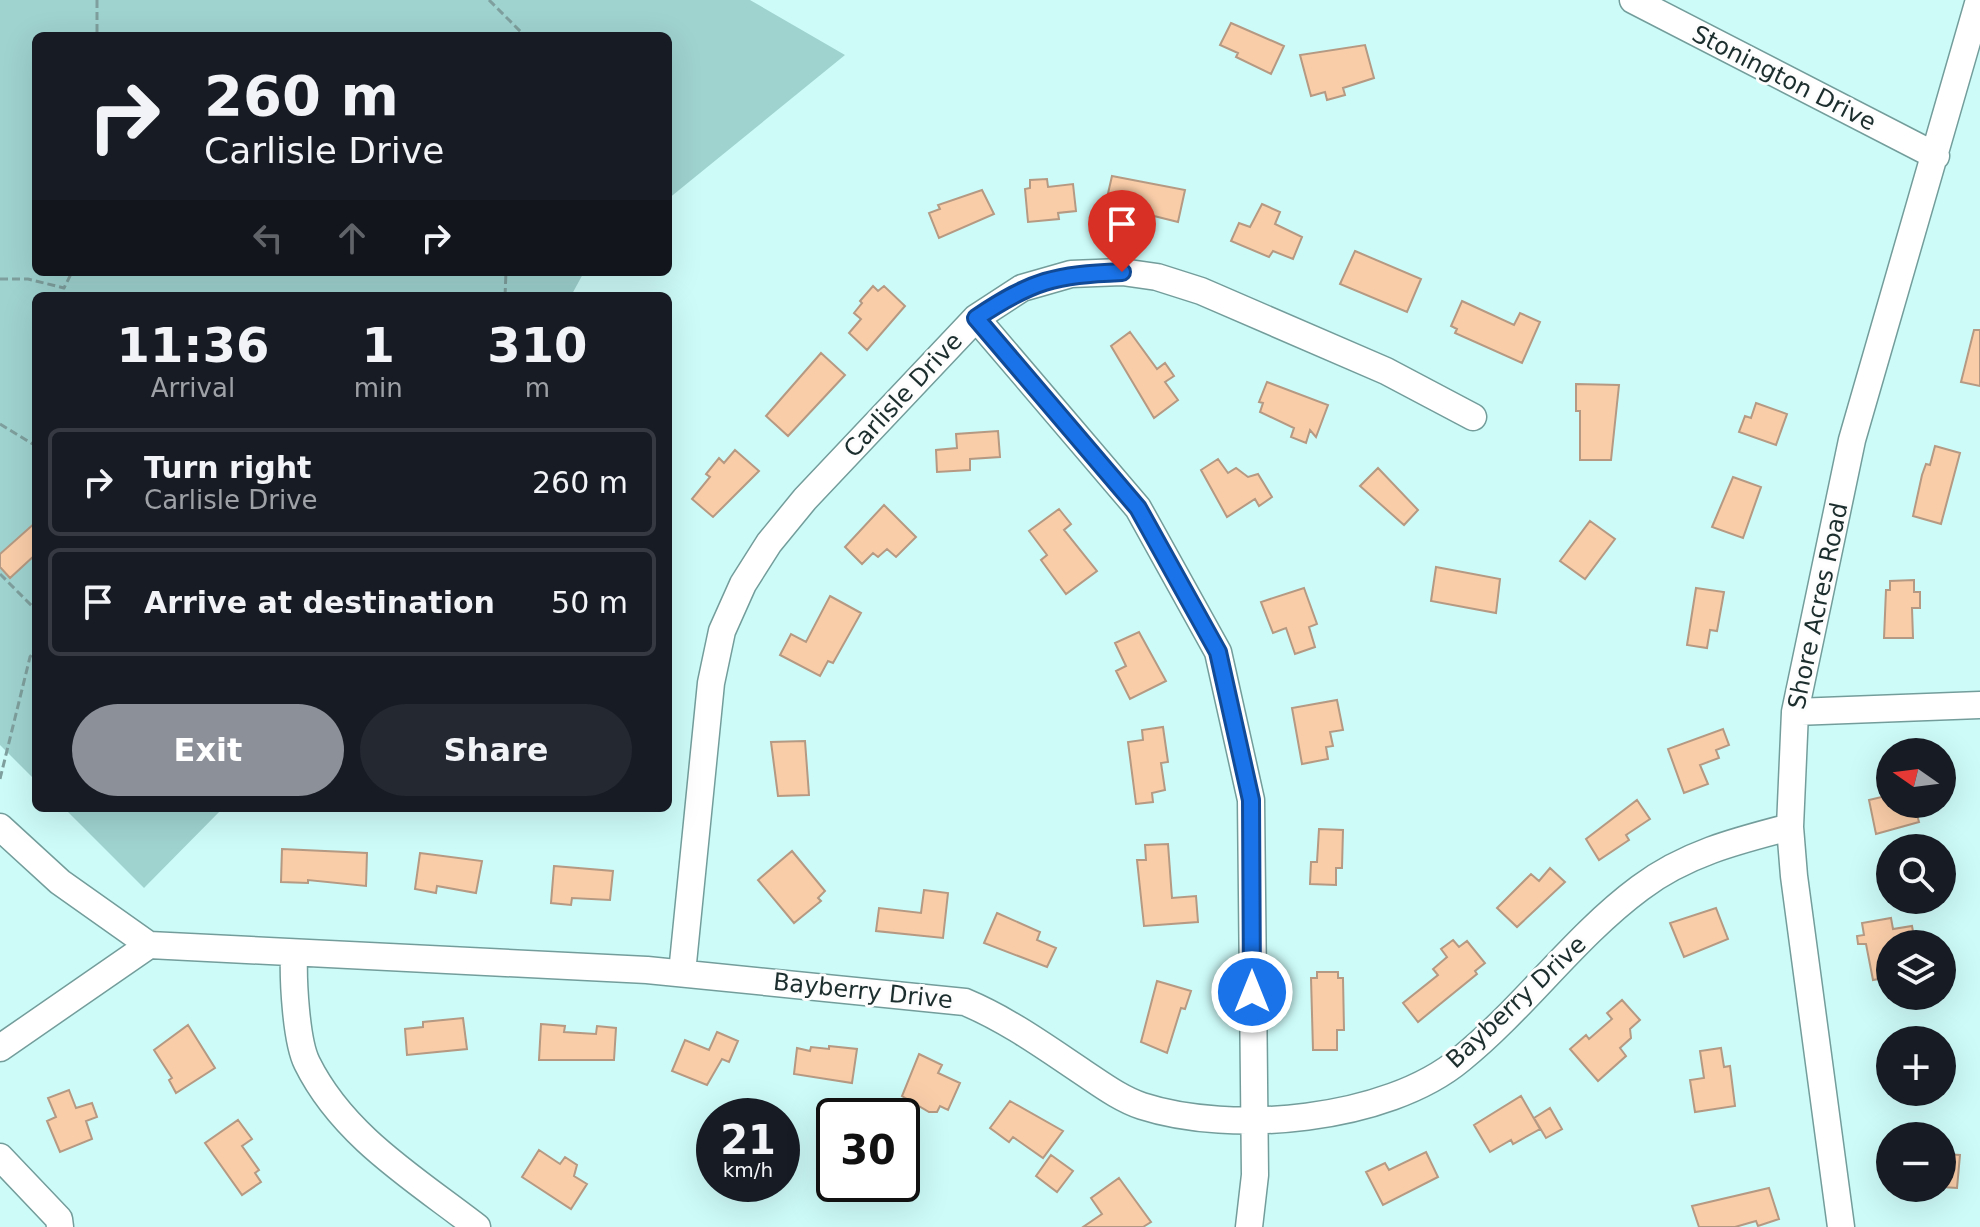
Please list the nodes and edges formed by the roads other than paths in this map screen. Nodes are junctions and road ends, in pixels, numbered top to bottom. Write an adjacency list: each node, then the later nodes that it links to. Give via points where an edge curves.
1 (1633, 0): 3 (street, Stonington Drive)
2 (1979, 0): 3 (street, Shore Acres Road)
3 (1936, 156): 7 (street, Shore Acres Road, via 1852,440)
4 (976, 318): 5 (street, Carlisle Drive, via 1022,288 1071,274 1157,277 1386,371); 12 (street, Carlisle Drive, via 796,510 743,584 722,631 711,683); 14 (street, via 1138,508 1218,652 1251,800)
5 (1473, 417)
6 (1980, 705): 7 (street)
7 (1795, 712): 9 (street, Shore Acres Road)
8 (0, 827): 10 (street, via 60,882)
9 (1790, 827): 14 (street, Bayberry Drive, via 1713,847 1641,887 1486,1038 1421,1084 1341,1110); 19 (street, Shore Acres Road)
10 (149, 945): 11 (street, Bayberry Drive); 13 (street)
11 (294, 955): 12 (street, Bayberry Drive); 17 (street, via 293,985 306,1062 359,1137)
12 (682, 973): 14 (street, Bayberry Drive, via 965,1002 995,1014 1139,1105 1182,1115)
13 (0, 1048)
14 (1253, 1120): 18 (street, via 1255,1175)
15 (0, 1157): 16 (street, via 59,1219)
16 (60, 1227)
17 (477, 1227)
18 (1249, 1227)
19 (1841, 1227)

